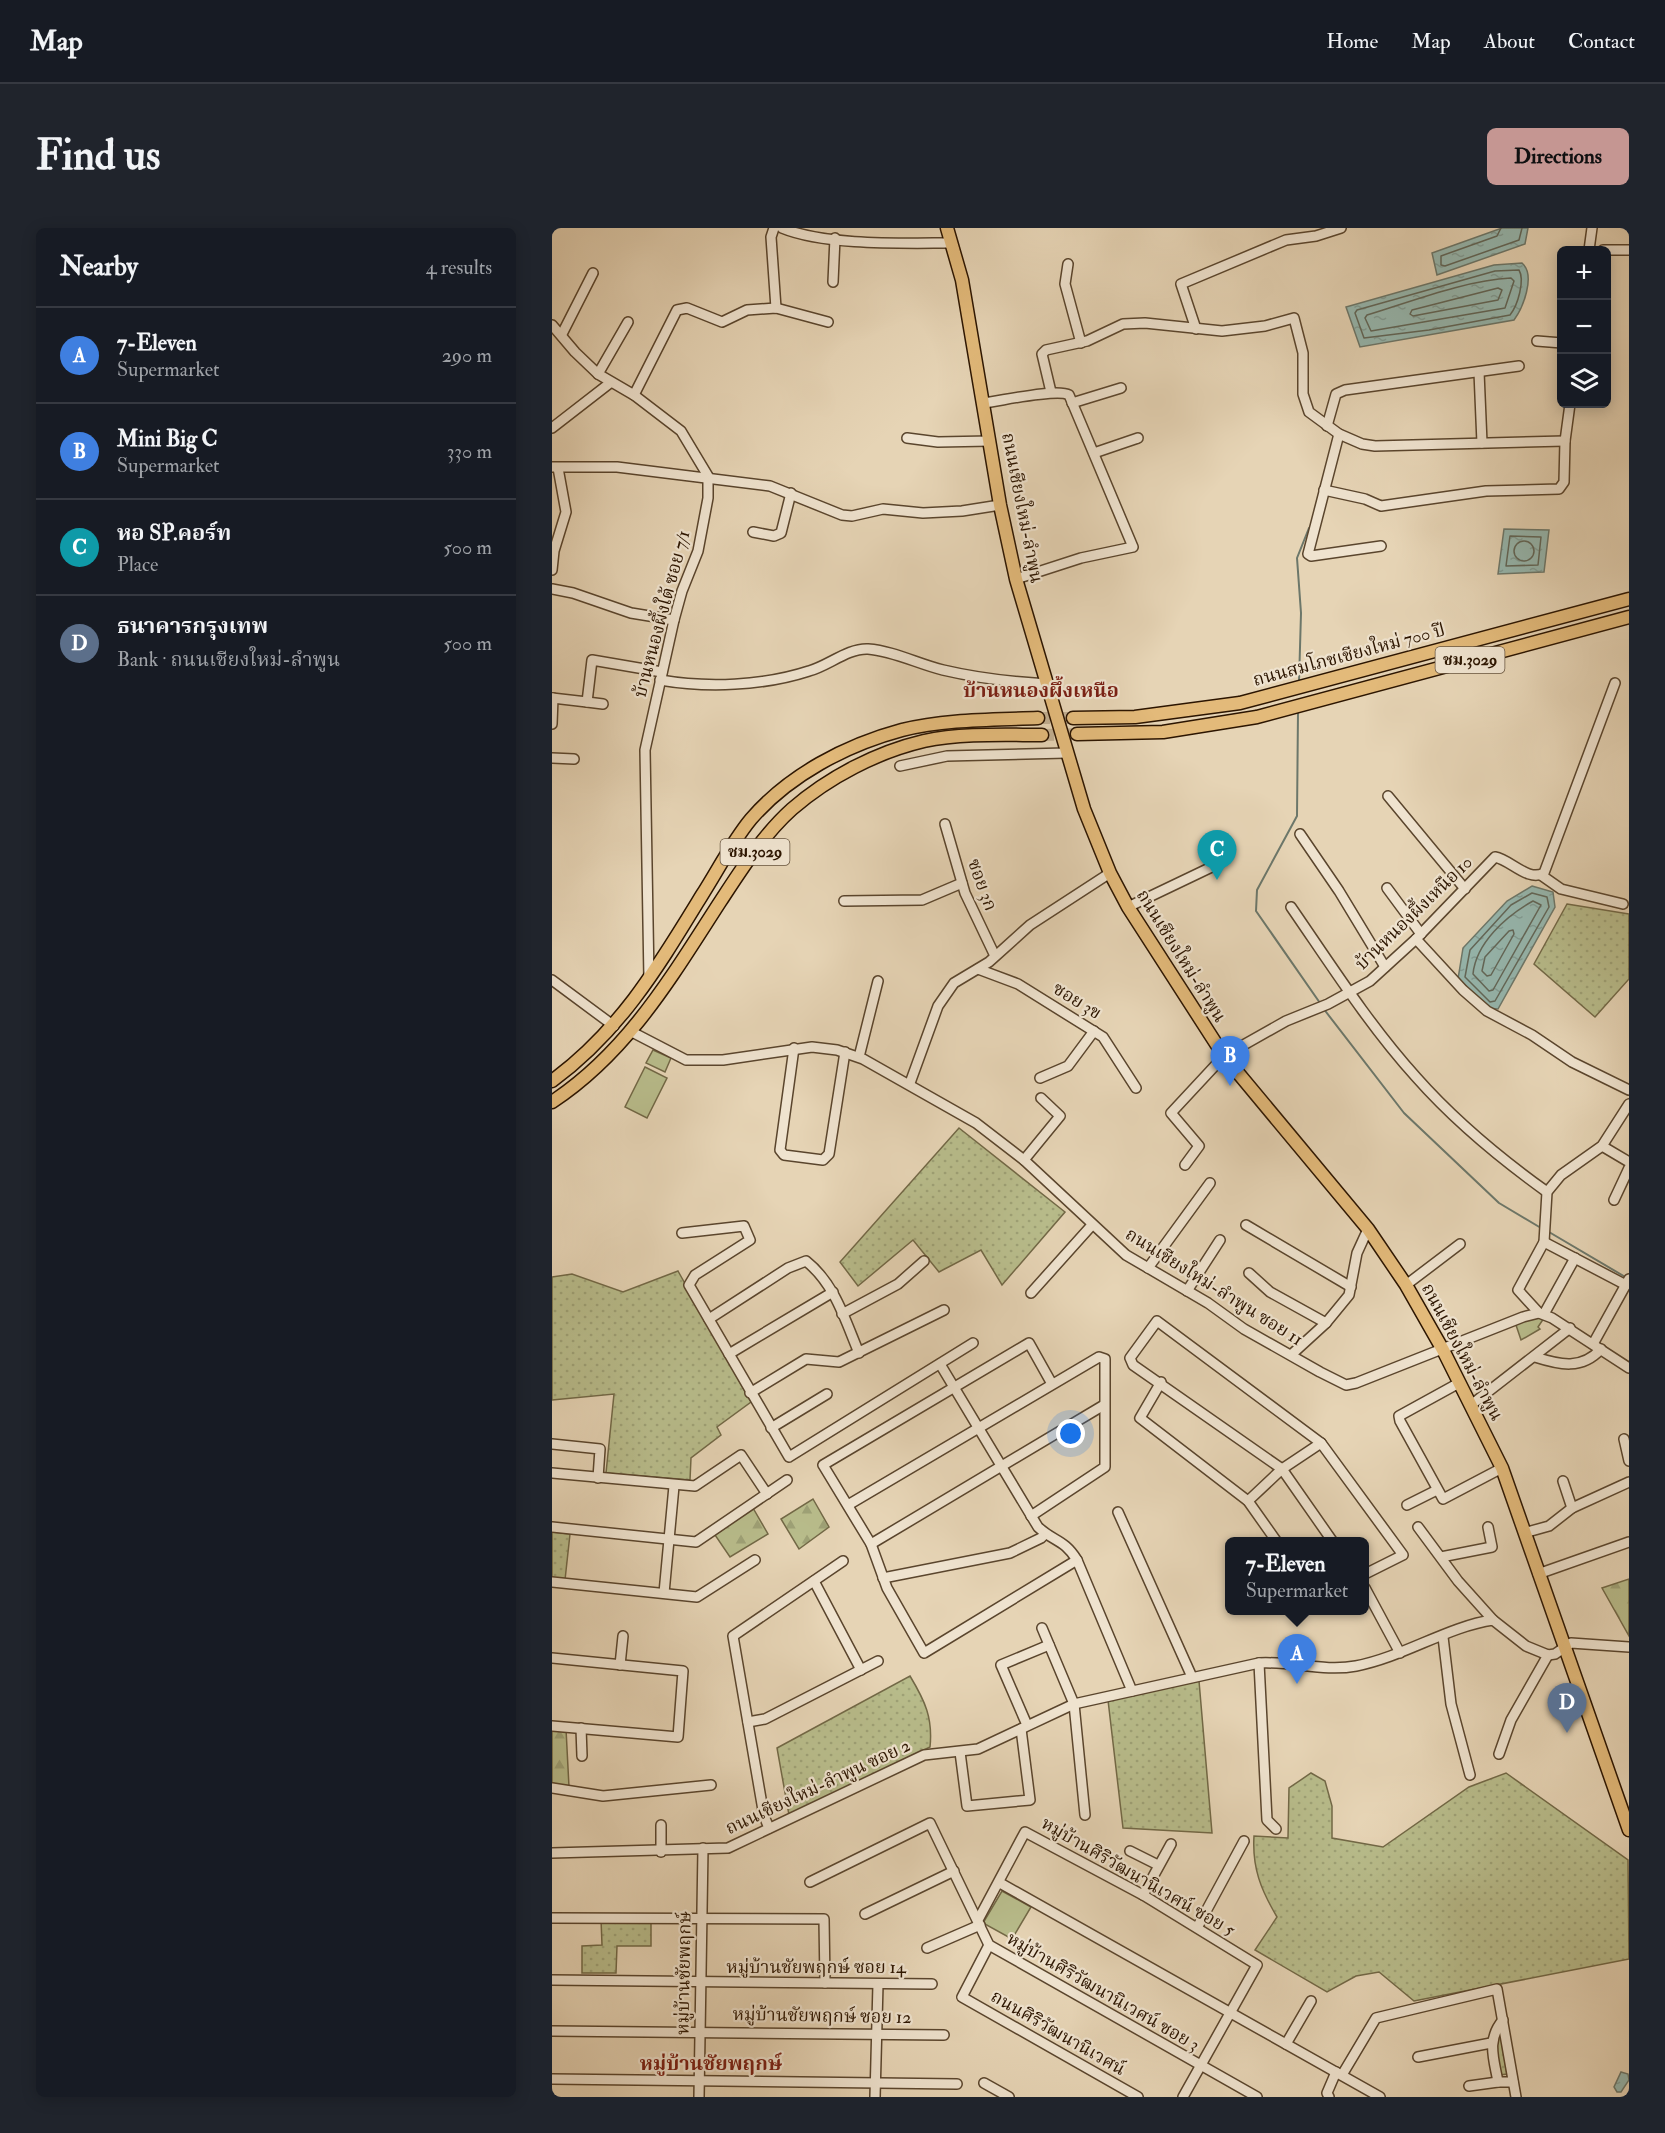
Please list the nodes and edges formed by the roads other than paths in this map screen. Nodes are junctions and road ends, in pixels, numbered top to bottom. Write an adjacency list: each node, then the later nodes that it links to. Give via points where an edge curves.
1 (774, 228): 14 (street, via 771,237)
2 (782, 228): 6 (street)
3 (947, 228): 7 (main road, ถนนเชียงใหม่-ลำพูน)
4 (1341, 228): 18 (street, via 1286,240 1181,284)
5 (1592, 228): 8 (street)
6 (835, 238): 7 (street); 13 (street)
7 (952, 243): 31 (main road, ถนนเชียงใหม่-ลำพูน, via 963,280)
8 (1590, 246)
9 (1611, 250): 10 (street)
10 (1629, 250)
11 (1068, 264): 21 (street, via 1065,284)
12 (593, 273): 19 (street)
13 (834, 282)
14 (776, 308): 16 (street); 29 (street, via 747,310 722,322 687,308 677,310)
15 (628, 322): 25 (street)
16 (828, 322)
17 (552, 325): 19 (street)
18 (1196, 329): 21 (street, via 1124,324); 33 (street, via 1239,330 1294,318 1303,353 1305,404)
19 (562, 334): 25 (street)
20 (1537, 341): 22 (street)
21 (1082, 343): 28 (street, via 1042,354)
22 (1557, 343)
23 (1519, 366): 24 (street)
24 (1479, 372): 33 (street, via 1340,391 1332,403); 40 (street)
25 (598, 374): 26 (street)
26 (610, 383): 29 (street); 34 (street)
27 (1121, 388): 30 (street)
28 (1051, 392): 30 (street, via 1064,392); 31 (street)
29 (634, 395): 43 (street, via 681,431)
30 (1071, 399): 41 (street)
31 (983, 403): 38 (main road, ถนนเชียงใหม่-ลำพูน)
32 (1569, 408): 39 (street)
33 (1327, 426): 35 (street)
34 (552, 428)
35 (1339, 434): 40 (street, via 1375,446); 44 (street)
36 (907, 438): 38 (street)
37 (1138, 438): 41 (street)
38 (990, 441): 46 (main road, ถนนเชียงใหม่-ลำพูน)
39 (1565, 441): 40 (street); 44 (street, via 1564,482 1559,489 1486,491 1381,506)
40 (1482, 443)
41 (1094, 453): 50 (street, via 1133,547 1081,558)
42 (555, 468): 43 (street, via 617,466); 49 (street, via 566,512)
43 (708, 476): 45 (street); 54 (street, บ้านหนองผึ้งใต้ ซอย 7/1, via 699,551)
44 (1323, 490): 48 (street, via 1309,555)
45 (791, 493): 46 (street, via 852,516 870,510 923,513); 47 (street, via 781,533 774,536)
46 (1000, 505): 50 (main road, ถนนเชียงใหม่-ลำพูน)
47 (753, 532)
48 (1381, 546)
49 (552, 570)
50 (1016, 579): 57 (main road, ถนนเชียงใหม่-ลำพูน)
51 (552, 589): 54 (street, via 631,613)
52 (1629, 598): 62 (main road, ถนนสมโภชเชียงใหม่ 700 ปี / ชม.3029, via 1240,703 1135,717)
53 (1629, 617): 64 (main road, ถนนสมโภชเชียงใหม่ 700 ปี / ชม.3029, via 1257,717 1163,732)
54 (674, 620): 55 (street, บ้านหนองผึ้งใต้ ซอย 7/1)
55 (661, 676): 57 (street, via 682,684 781,679 867,649 942,670); 59 (street, via 592,660); 88 (street, บ้านหนองผึ้งใต้ ซอย 7/1, via 645,750)
56 (1615, 683): 75 (street)
57 (1047, 684): 66 (main road, ถนนเชียงใหม่-ลำพูน)
58 (552, 698): 59 (street); 63 (street)
59 (587, 702): 60 (street)
60 (603, 704)
61 (1038, 718): 88 (main road, ชม.3029, via 957,721 903,730 828,759 789,784 752,818 735,842)
62 (1073, 718)
63 (552, 724)
64 (1077, 734)
65 (1042, 735): 93 (main road, ชม.3029, via 926,741 885,753 819,789 791,810 749,859)
66 (1066, 753): 69 (street, via 947,756); 74 (main road, ถนนเชียงใหม่-ลำพูน)
67 (552, 758): 68 (street)
68 (574, 759)
69 (900, 766)
70 (1388, 796): 78 (street)
71 (945, 824): 76 (street, ซอย 3ก)
72 (1300, 834): 85 (street)
73 (1220, 863): 82 (street)
74 (1110, 873): 82 (main road, ถนนเชียงใหม่-ลำพูน); 84 (street, via 1030,925)
75 (1541, 875): 78 (street, บ้านหนองผึ้งเหนือ 10, via 1530,874 1497,857); 80 (street, via 1561,889)
76 (962, 883): 79 (street, via 922,900); 84 (street, ซอย 3ก)
77 (1387, 888): 83 (street)
78 (1465, 889): 83 (street, บ้านหนองผึ้งเหนือ 10)
79 (844, 901)
80 (1623, 904)
81 (1291, 907): 90 (street)
82 (1128, 908): 96 (main road, ถนนเชียงใหม่-ลำพูน)
83 (1418, 937): 85 (street, บ้านหนองผึ้งเหนือ 10); 102 (street, via 1462,990 1488,1011 1572,1062)
84 (995, 956): 86 (street)
85 (1385, 967): 90 (street, บ้านหนองผึ้งเหนือ 10)
86 (978, 969): 92 (street, ซอย 3ข, via 1018,984); 100 (street, via 945,992)
87 (552, 980): 91 (street)
88 (650, 981): 91 (main road, ชม.3029)
89 (878, 981): 97 (street)
90 (1350, 992): 96 (street, บ้านหนองผึ้งเหนือ 10, via 1286,1021); 112 (street, via 1416,1078)
91 (614, 1026): 99 (main road, ชม.3029)
92 (1094, 1031): 98 (street, via 1068,1066); 101 (street, ซอย 3ข, via 1103,1037)
93 (632, 1032): 94 (street, ถนนเชียงใหม่-ลำพูน ซอย 11, via 686,1060 723,1060); 104 (main road, ชม.3029, via 594,1071)
94 (794, 1048): 95 (street, ถนนเชียงใหม่-ลำพูน ซอย 11); 95 (street, via 780,1150 784,1155 823,1160 829,1154)
95 (845, 1052): 97 (street, ถนนเชียงใหม่-ลำพูน ซอย 11)
96 (1224, 1056): 109 (street, บ้านหนองผึ้งเหนือ 10, via 1171,1113 1199,1146); 116 (main road, ถนนเชียงใหม่-ลำพูน)
97 (859, 1057): 100 (street, ถนนเชียงใหม่-ลำพูน ซอย 11)
98 (1040, 1078)
99 (552, 1081)
100 (910, 1083): 107 (street, ถนนเชียงใหม่-ลำพูน ซอย 11, via 976,1123)
101 (1136, 1088)
102 (1629, 1090)
103 (1041, 1098): 107 (street, via 1060,1116)
104 (552, 1102)
105 (1629, 1104): 106 (street)
106 (1602, 1146): 108 (street); 112 (street, via 1561,1175)
107 (1024, 1160): 114 (street, ถนนเชียงใหม่-ลำพูน ซอย 11)
108 (1629, 1162)
109 (1185, 1166)
110 (1629, 1168): 113 (street)
111 (1210, 1183): 123 (street)
112 (1547, 1192): 119 (street)
113 (1614, 1200)
114 (1092, 1225): 123 (street, ถนนเชียงใหม่-ลำพูน ซอย 11, via 1121,1252); 130 (street)
115 (1246, 1225): 127 (street)
116 (1368, 1229): 125 (main road, ถนนเชียงใหม่-ลำพูน); 127 (street, via 1357,1253)
117 (682, 1233): 134 (street, via 744,1226 750,1240 690,1281)
118 (1220, 1240): 128 (street)
119 (1544, 1242): 121 (street); 133 (street, via 1518,1290)
120 (1460, 1244): 125 (street)
121 (1575, 1258): 126 (street); 133 (street)
122 (924, 1262): 132 (street, via 898,1284)
123 (1148, 1269): 128 (street, ถนนเชียงใหม่-ลำพูน ซอย 11)
124 (1249, 1273): 135 (street, via 1270,1292)
125 (1406, 1285): 139 (main road, ถนนเชียงใหม่-ลำพูน)
126 (1627, 1285): 138 (street)
127 (1351, 1287): 135 (street)
128 (1188, 1291): 142 (street, ถนนเชียงใหม่-ลำพูน ซอย 11)
129 (833, 1292): 132 (street); 134 (street, via 811,1265 800,1261); 141 (street)
130 (1031, 1293)
131 (944, 1310): 140 (street)
132 (842, 1314): 140 (street)
133 (1542, 1314): 136 (street); 139 (street, ถนนเชียงใหม่-ลำพูน ซอย 11, via 1523,1317)
134 (709, 1319): 141 (street)
135 (1326, 1323): 142 (street)
136 (1570, 1328): 138 (street); 143 (street)
137 (973, 1343): 144 (street)
138 (1597, 1346): 143 (street, via 1593,1359 1580,1364 1555,1364); 145 (street)
139 (1443, 1350): 142 (street, ถนนเชียงใหม่-ลำพูน ซอย 11, via 1346,1384); 147 (main road, ถนนเชียงใหม่-ลำพูน)
140 (859, 1353): 150 (street, via 839,1362 806,1359)
141 (729, 1354): 150 (street)
142 (1291, 1355)
143 (1535, 1357): 153 (street)
144 (940, 1364): 149 (street); 155 (street, via 789,1457)
145 (1629, 1368)
146 (1161, 1382): 157 (street, via 1133,1365 1130,1358 1157,1321); 162 (street); 171 (street, via 1140,1418)
147 (1459, 1383): 153 (main road, ถนนเชียงใหม่-ลำพูน); 169 (street, via 1400,1416)
148 (1052, 1384): 149 (street, via 1029,1343); 152 (street, via 1099,1357 1105,1359); 154 (street)
149 (954, 1387): 154 (street); 172 (street, via 823,1466)
150 (750, 1393): 155 (street)
151 (827, 1394): 155 (street)
152 (1104, 1405): 160 (street); 176 (street, via 1105,1467)
153 (1471, 1405): 161 (main road, ถนนเชียงใหม่-ลำพูน)
154 (978, 1426): 160 (street); 172 (street)
155 (771, 1428)
156 (1624, 1439): 159 (street)
157 (1321, 1443): 162 (street); 191 (street, via 1403,1554)
158 (552, 1444): 164 (street, via 600,1449)
159 (1629, 1461)
160 (1003, 1466): 176 (street); 186 (street)
161 (1502, 1468): 169 (street, via 1445,1499); 180 (main road, ถนนเชียงใหม่-ลำพูน)
162 (1282, 1469): 171 (street); 183 (street)
163 (552, 1473): 164 (street)
164 (598, 1478): 168 (street)
165 (787, 1480): 170 (street)
166 (1563, 1481): 174 (street)
167 (1629, 1482): 174 (street)
168 (674, 1486): 170 (street, via 695,1486 741,1455); 184 (street)
169 (1437, 1490): 173 (street)
170 (767, 1494): 184 (street, via 696,1542)
171 (1248, 1502): 182 (street)
172 (848, 1505): 186 (street)
173 (1407, 1505)
174 (1572, 1508): 180 (street, via 1550,1526)
175 (1118, 1512): 212 (street)
176 (1031, 1516): 181 (street)
177 (552, 1527): 184 (street)
178 (1418, 1527): 187 (street)
179 (1488, 1527): 187 (street, via 1492,1547)
180 (1524, 1533): 192 (main road, ถนนเชียงใหม่-ลำพูน)
181 (1045, 1534): 189 (street, via 1068,1545); 193 (street, via 1010,1553)
182 (1273, 1537)
183 (1330, 1537)
184 (669, 1539): 196 (street)
185 (1629, 1542): 192 (street)
186 (871, 1544): 193 (street)
187 (1441, 1557): 198 (street)
188 (755, 1560): 196 (street, via 697,1596)
189 (1077, 1560): 193 (street, via 924,1653); 213 (street)
190 (843, 1561): 194 (street)
191 (1369, 1572)
192 (1538, 1574): 204 (main road, ถนนเชียงใหม่-ลำพูน)
193 (883, 1578)
194 (814, 1581): 211 (street); 215 (street, via 733,1636)
195 (552, 1582): 196 (street)
196 (664, 1593)
197 (1369, 1595): 205 (street)
198 (1493, 1620): 201 (street, ถนนเชียงใหม่-ลำพูน ซอย 2); 206 (street, via 1526,1646)
199 (1042, 1628): 202 (street)
200 (623, 1636): 210 (street)
201 (1443, 1637): 205 (street, ถนนเชียงใหม่-ลำพูน ซอย 2); 222 (street, via 1451,1704)
202 (1049, 1645): 214 (street); 217 (street, via 1001,1665)
203 (1629, 1647): 204 (street, via 1571,1643)
204 (1565, 1649): 206 (street); 229 (main road, ถนนเชียงใหม่-ลำพูน)
205 (1400, 1653): 209 (street, ถนนเชียงใหม่-ลำพูน ซอย 2, via 1344,1668 1281,1661)
206 (1548, 1655): 220 (street, via 1511,1719)
207 (552, 1658): 210 (street)
208 (878, 1661): 211 (street)
209 (1259, 1663): 212 (street, ถนนเชียงใหม่-ลำพูน ซอย 2); 228 (street, via 1268,1820)
210 (620, 1665): 218 (street, via 683,1671 678,1737)
211 (861, 1670): 215 (street, via 765,1719)
212 (1192, 1677): 213 (street, ถนนเชียงใหม่-ลำพูน ซอย 2)
213 (1132, 1691): 214 (street, ถนนเชียงใหม่-ลำพูน ซอย 2)
214 (1074, 1704): 217 (street, ถนนเชียงใหม่-ลำพูน ซอย 2); 225 (street)
215 (748, 1722): 227 (street)
216 (552, 1726): 218 (street)
217 (1024, 1727): 219 (street, ถนนเชียงใหม่-ลำพูน ซอย 2, via 978,1749); 219 (street, via 1030,1800 967,1806)
218 (581, 1728): 221 (street)
219 (960, 1752): 227 (street, ถนนเชียงใหม่-ลำพูน ซอย 2, via 924,1755)
220 (1499, 1754)
221 (582, 1756)
222 (1470, 1775)
223 (711, 1785): 224 (street, via 603,1796)
224 (552, 1788)
225 (1085, 1815)
226 (661, 1825): 234 (street)
227 (769, 1828): 232 (street, ถนนเชียงใหม่-ลำพูน ซอย 2, via 728,1848)
228 (1276, 1829)
229 (1629, 1830)
230 (1244, 1841): 245 (street)
231 (1171, 1844): 236 (street)
232 (703, 1848): 234 (street, ถนนเชียงใหม่-ลำพูน ซอย 2); 243 (street, หมู่บ้านชัยพฤกษ์)
233 (1130, 1851): 236 (street)
234 (661, 1852): 235 (street, ถนนเชียงใหม่-ลำพูน ซอย 2)
235 (552, 1854)
236 (1158, 1865): 240 (street)
237 (954, 1871): 238 (street, หมู่บ้านศิริวัฒนานิเวศน์ ซอย 3, via 930,1822); 241 (street); 244 (street, หมู่บ้านศิริวัฒนานิเวศน์ ซอย 3)
238 (810, 1882)
239 (1000, 1883): 240 (street, หมู่บ้านศิริวัฒนานิเวศน์ ซอย 5, via 1025,1832); 244 (street, หมู่บ้านศิริวัฒนานิเวศน์ ซอย 5); 254 (street)
240 (1143, 1895): 245 (street, หมู่บ้านศิริวัฒนานิเวศน์ ซอย 5)
241 (865, 1914)
242 (552, 1918): 243 (street)
243 (700, 1918): 249 (street, หมู่บ้านชัยพฤกษ์); 250 (street, via 824,1919)
244 (979, 1922): 246 (street, หมู่บ้านศิริวัฒนานิเวศน์ ซอย 3); 247 (street)
245 (1197, 1926): 254 (street, หมู่บ้านศิริวัฒนานิเวศน์ ซอย 5, via 1257,1965)
246 (989, 1945): 263 (street, หมู่บ้านศิริวัฒนานิเวศน์ ซอย 3); 276 (street, ถนนศิริวัฒนานิเวศน์, via 962,1997)
247 (927, 1948)
248 (552, 1980): 249 (street, หมู่บ้านชัยพฤกษ์ ซอย 14)
249 (700, 1982): 250 (street, หมู่บ้านชัยพฤกษ์ ซอย 14); 257 (street, หมู่บ้านชัยพฤกษ์)
250 (825, 1983): 251 (street, หมู่บ้านชัยพฤกษ์ ซอย 14)
251 (878, 1984): 252 (street, หมู่บ้านชัยพฤกษ์ ซอย 14); 258 (street)
252 (932, 1984)
253 (1311, 2001): 261 (street)
254 (1229, 2012): 261 (street); 263 (street)
255 (1503, 2020): 260 (street, via 1494,2030); 264 (street, via 1497,1989 1376,2018); 268 (street)
256 (552, 2031): 257 (street, หมู่บ้านชัยพฤกษ์ ซอย 12)
257 (700, 2031): 258 (street, หมู่บ้านชัยพฤกษ์ ซอย 12); 266 (street, หมู่บ้านชัยพฤกษ์)
258 (877, 2034): 259 (street, หมู่บ้านชัยพฤกษ์ ซอย 12); 269 (street)
259 (944, 2035)
260 (1491, 2043): 262 (street); 267 (street)
261 (1286, 2044): 264 (street)
262 (1418, 2057)
263 (1200, 2066): 277 (street); 278 (street, หมู่บ้านศิริวัฒนานิเวศน์ ซอย 3)
264 (1339, 2074): 279 (street, via 1327,2093); 280 (street)
265 (552, 2079): 266 (street)
266 (699, 2080): 269 (street); 273 (street, หมู่บ้านชัยพฤกษ์)
267 (1498, 2082): 268 (street); 272 (street)
268 (1514, 2082): 281 (street)
269 (876, 2083): 271 (street); 274 (street)
270 (984, 2083): 275 (street)
271 (957, 2084)
272 (1469, 2086)
273 (699, 2097)
274 (875, 2097)
275 (1009, 2097)
276 (1138, 2097)
277 (1183, 2097)
278 (1257, 2097)
279 (1329, 2097)
280 (1380, 2097)
281 (1516, 2097)

